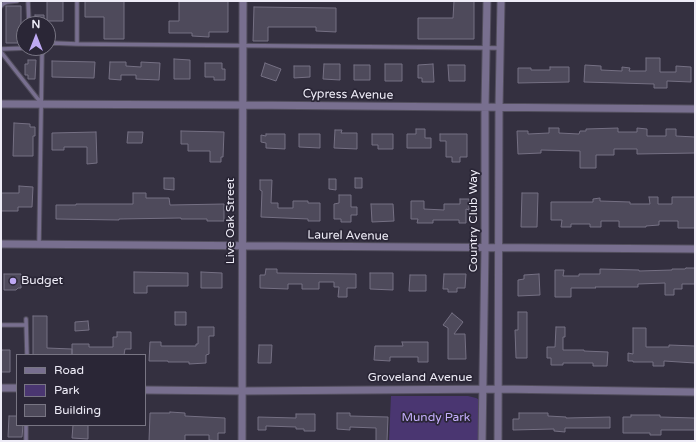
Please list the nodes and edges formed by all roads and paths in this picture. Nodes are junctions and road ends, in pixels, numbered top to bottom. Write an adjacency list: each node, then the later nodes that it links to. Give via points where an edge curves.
1 (17, 1): 7 (lane, via 7,2)
2 (28, 1): 8 (lane)
3 (77, 1): 10 (lane)
4 (243, 1): 11 (street, Live Oak Street)
5 (487, 1): 12 (street, Country Club Way)
6 (501, 1): 14 (street, Country Club Way)
7 (1, 6)
8 (29, 16)
9 (56, 44): 10 (lane)
10 (76, 44): 11 (lane)
11 (243, 45): 12 (lane); 20 (street, Live Oak Street)
12 (487, 47): 14 (lane); 21 (street, Country Club Way)
13 (16, 48): 15 (lane)
14 (501, 48): 22 (street, Country Club Way)
15 (1, 49)
16 (1, 52): 19 (lane)
17 (42, 56): 19 (lane)
18 (1, 104): 19 (street, Cypress Avenue)
19 (42, 104): 20 (street, Cypress Avenue); 25 (lane)
20 (243, 105): 21 (street, Cypress Avenue); 26 (street, Live Oak Street)
21 (485, 107): 22 (street, Cypress Avenue); 27 (street, Country Club Way)
22 (499, 108): 23 (street, Cypress Avenue); 28 (street, Country Club Way)
23 (695, 109)
24 (1, 244): 25 (street, Laurel Avenue)
25 (39, 244): 26 (street, Laurel Avenue)
26 (242, 246): 27 (street, Laurel Avenue); 39 (street, Live Oak Street)
27 (485, 248): 28 (street, Laurel Avenue); 36 (street, Country Club Way)
28 (498, 248): 29 (street, Laurel Avenue); 37 (street, Country Club Way)
29 (695, 249)
30 (26, 318): 32 (lane)
31 (1, 325): 32 (lane)
32 (26, 325): 33 (lane)
33 (26, 354)
34 (1, 388): 35 (street)
35 (16, 388)
36 (483, 389): 37 (street, Groveland Avenue); 39 (street, Groveland Avenue); 44 (street, Country Club Way)
37 (498, 389): 40 (street, Groveland Avenue); 45 (street, Country Club Way)
38 (146, 390): 39 (street, Groveland Avenue)
39 (242, 391): 43 (street, Live Oak Street)
40 (695, 392)
41 (26, 426): 42 (lane)
42 (26, 441)
43 (242, 441)
44 (482, 441)
45 (498, 441)

